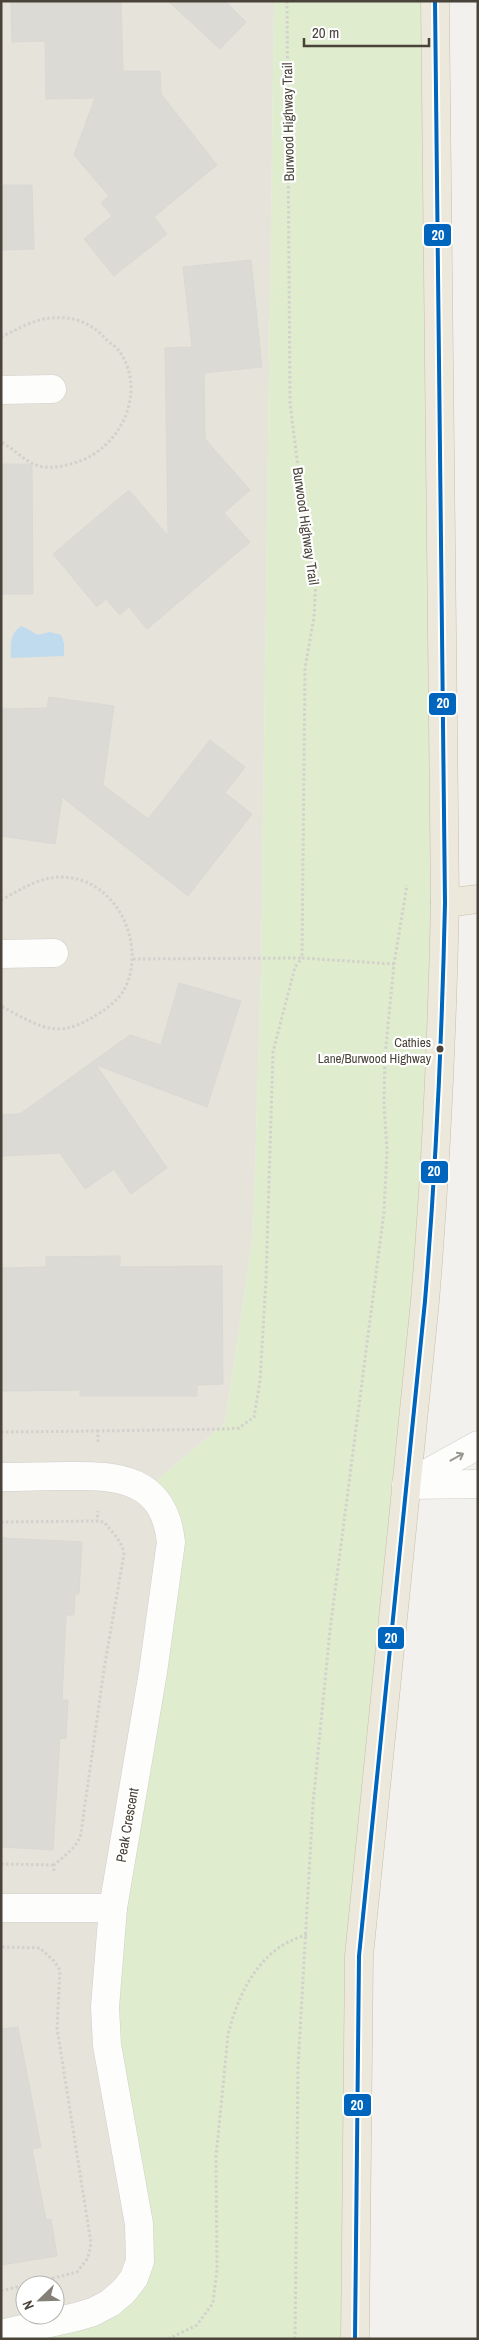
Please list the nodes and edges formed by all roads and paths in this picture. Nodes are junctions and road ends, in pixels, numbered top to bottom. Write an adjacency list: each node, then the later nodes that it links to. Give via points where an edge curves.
1 (287, 1): 10 (path, Burwood Highway Trail, via 290,403 316,580 314,617 305,668)
2 (435, 1): 7 (highway)
3 (52, 389): 4 (street)
4 (1, 390)
5 (407, 879): 12 (path)
6 (478, 899): 7 (highway)
7 (445, 904): 19 (highway, via 433,1209)
8 (54, 953): 9 (street)
9 (1, 954)
10 (302, 958): 11 (path); 12 (path); 13 (path, via 295,967 274,1052 266,1280 260,1381 254,1417 239,1428)
11 (133, 959)
12 (394, 964): 28 (path, via 385,1056 387,1150 384,1212 330,1630 313,1804)
13 (98, 1431): 14 (path); 16 (path)
14 (1, 1432)
15 (478, 1445): 19 (street, one-way to 15)
16 (98, 1446)
17 (1, 1477): 27 (street, Peak Crescent, via 98,1476 123,1479 137,1484 154,1497 170,1530 153,1672)
18 (478, 1484): 19 (street)
19 (406, 1485): 36 (highway, via 359,1956)
20 (98, 1506): 21 (path)
21 (97, 1521): 22 (path); 24 (path, via 104,1522 118,1539 124,1554 81,1833 79,1841)
22 (1, 1522)
23 (1, 1864): 24 (path)
24 (54, 1865): 25 (path)
25 (54, 1873)
26 (1, 1908): 27 (street)
27 (113, 1908): 33 (street, Peak Crescent, via 105,2026 141,2242 140,2261 134,2278 124,2291 93,2312)
28 (307, 1935): 34 (path, via 286,1942 266,1959 243,1990 232,2017 216,2157 217,2269 212,2304 197,2324); 35 (path, via 298,2067)
29 (1, 1947): 30 (path, via 40,1948 60,1970 57,2028 91,2243 88,2258 77,2272)
30 (65, 2276)
31 (15, 2288): 32 (path)
32 (1, 2291)
33 (1, 2334)
34 (168, 2339)
35 (295, 2339)
36 (355, 2339)

